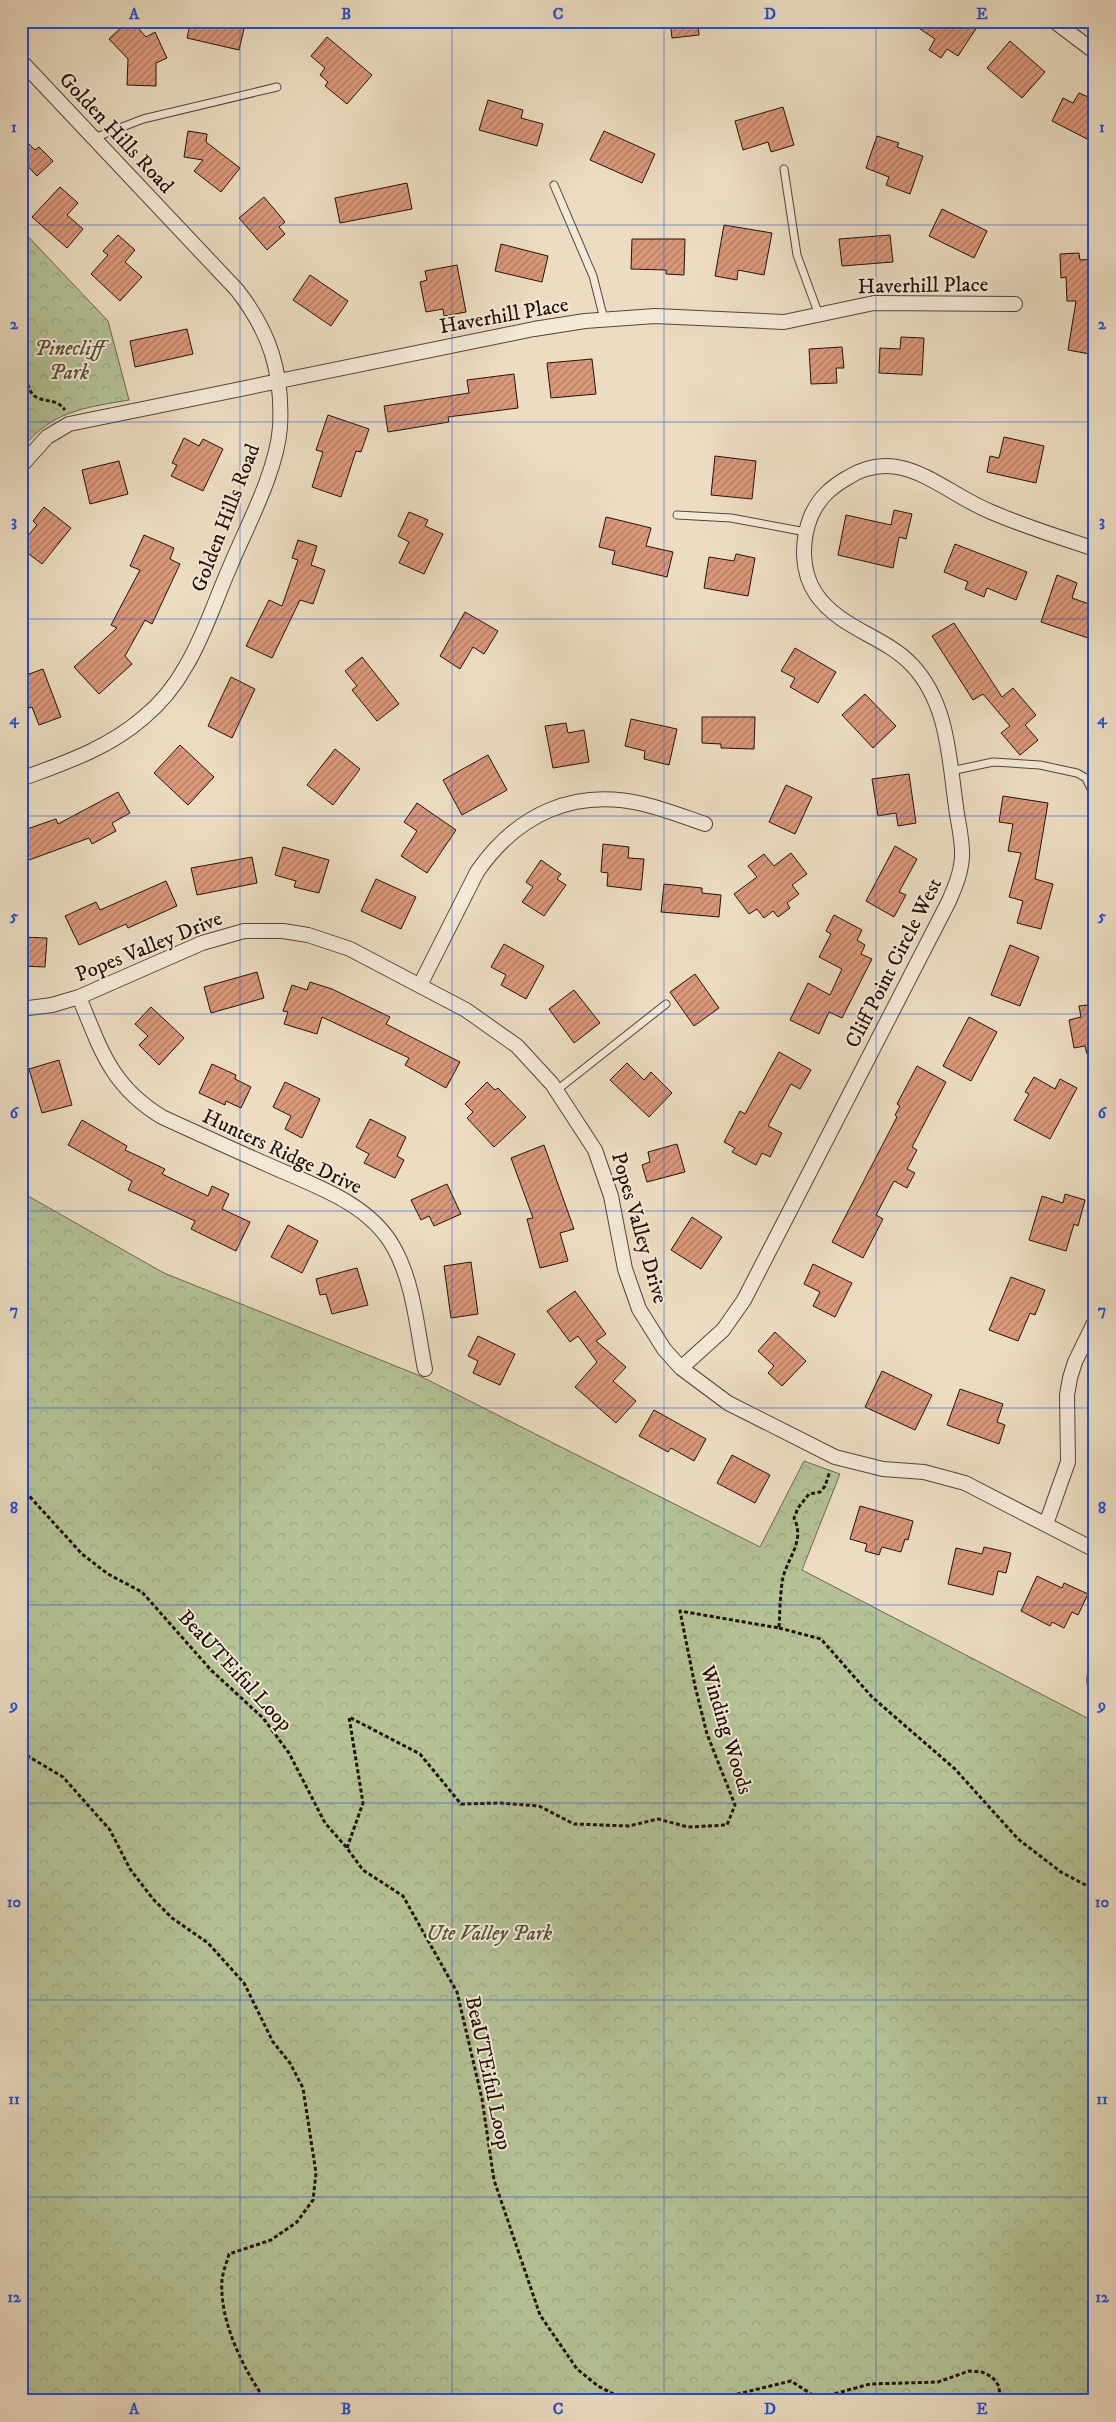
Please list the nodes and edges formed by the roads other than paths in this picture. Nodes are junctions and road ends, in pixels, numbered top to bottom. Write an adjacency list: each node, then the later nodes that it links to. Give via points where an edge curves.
1 (1054, 21): 2 (street)
2 (1095, 52)
3 (21, 61): 5 (street, Golden Hills Road)
4 (276, 87): 5 (lane, via 143,120)
5 (94, 138): 11 (street, Golden Hills Road, via 237,290 266,333)
6 (784, 169): 9 (lane, via 797,255)
7 (554, 185): 10 (lane, via 593,276)
8 (1015, 304): 9 (street, Haverhill Place, via 874,303)
9 (819, 315): 10 (street, Haverhill Place, via 784,322 655,316)
10 (604, 319): 11 (street, Haverhill Place, via 534,329)
11 (277, 380): 12 (street, Haverhill Place, via 69,424 47,437); 17 (street, Golden Hills Road, via 280,429 268,473 187,665 162,700 122,734 98,749)
12 (21, 466)
13 (677, 515): 14 (lane, via 731,518)
14 (806, 532): 15 (street, Cliff Point Circle West, via 819,500 835,485 873,467 896,466 915,471 1008,519); 16 (street, Cliff Point Circle West, via 803,555 807,575 816,594 829,610 892,648 924,680 942,718)
15 (1095, 549)
16 (951, 771): 18 (lane, via 993,762 1040,765 1077,773 1086,778); 26 (street, Cliff Point Circle West, via 962,856 949,901 744,1300 722,1330)
17 (21, 779)
18 (1092, 791)
19 (705, 824): 20 (street, via 642,804 598,800 556,806 537,815 505,839 481,866)
20 (420, 985): 21 (street, Popes Valley Drive, via 329,941 282,931 244,931 202,943); 24 (street, Popes Valley Drive, via 493,1028 528,1058)
21 (79, 998): 23 (street, Popes Valley Drive); 27 (street, Hunters Ridge Drive, via 109,1066 131,1095 147,1108 337,1196 370,1217 384,1232 402,1263 408,1283)
22 (666, 1004): 24 (lane)
23 (21, 1009)
24 (556, 1090): 26 (street, Popes Valley Drive, via 595,1150 611,1196 625,1269 639,1309)
25 (1095, 1321): 28 (street, via 1070,1378 1067,1395 1068,1462)
26 (681, 1368): 28 (street, Popes Valley Drive, via 728,1403 835,1457 883,1469 944,1476 965,1483)
27 (425, 1369)
28 (1046, 1524): 29 (street, Popes Valley Drive)
29 (1095, 1550)
30 (1095, 1664): 31 (lane, via 1090,1687)
31 (1095, 1696)

